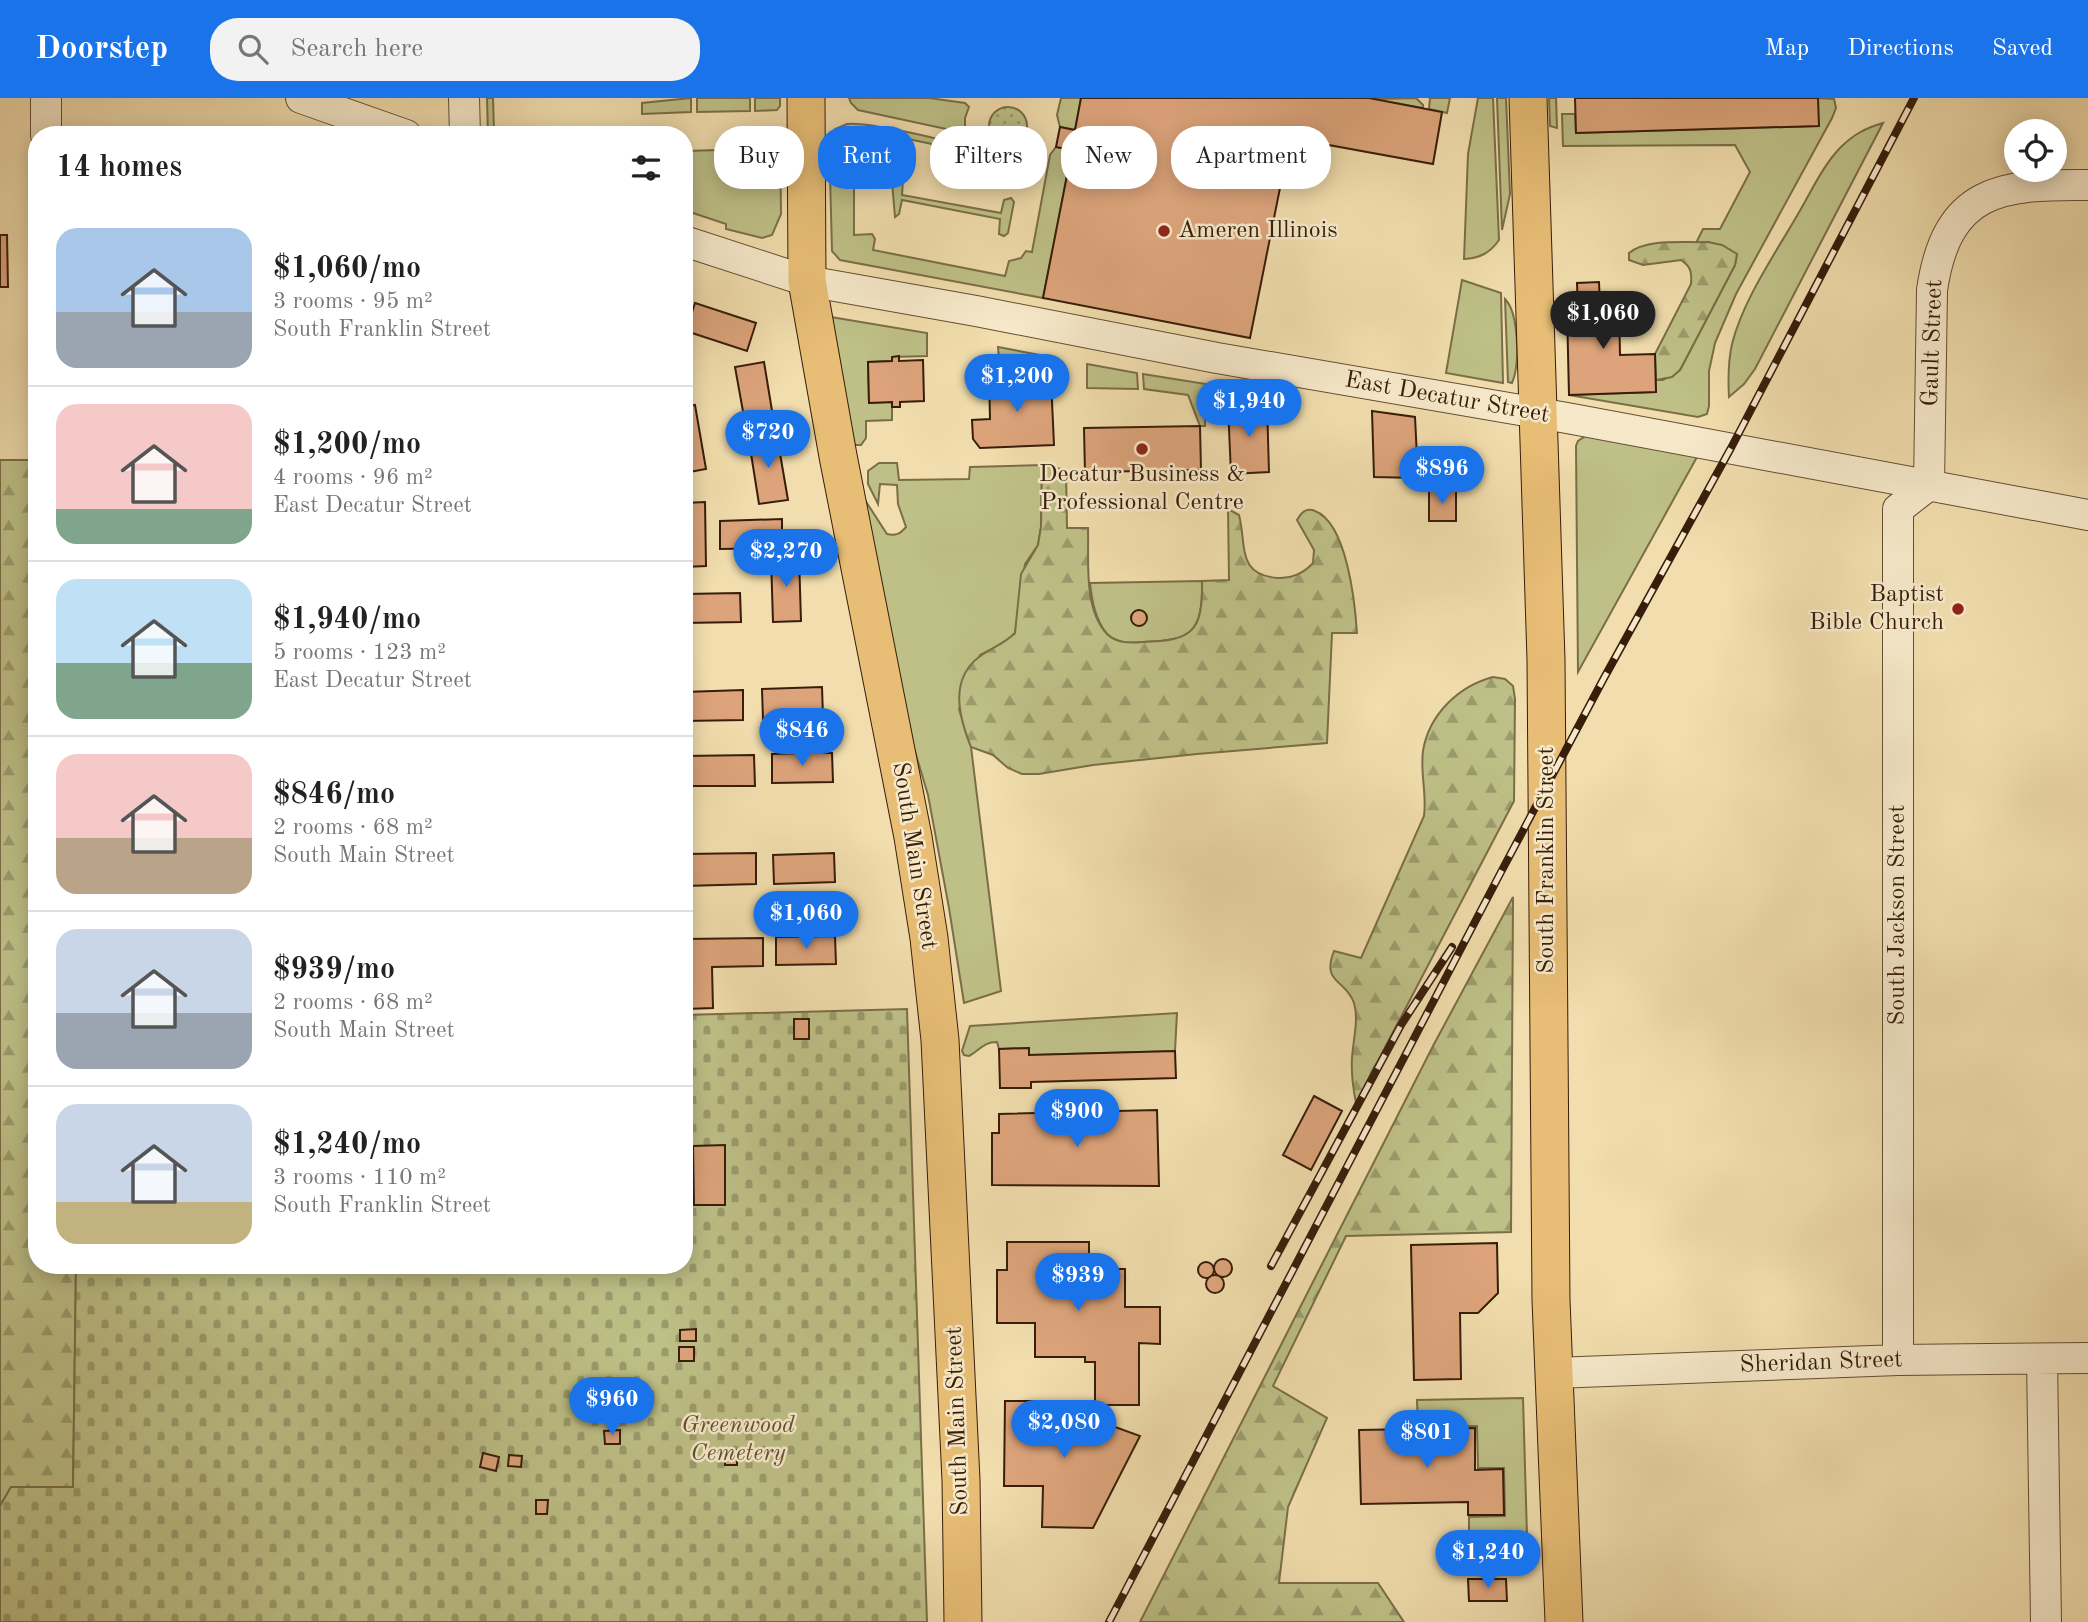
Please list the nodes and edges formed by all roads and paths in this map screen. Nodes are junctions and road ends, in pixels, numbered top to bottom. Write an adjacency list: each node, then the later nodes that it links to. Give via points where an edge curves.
1 (46, 98): 6 (street)
2 (301, 98): 7 (street)
3 (464, 98): 8 (street)
4 (806, 98): 11 (main road, South Main Street)
5 (1528, 98): 12 (main road, South Franklin Street)
6 (46, 126)
7 (380, 126)
8 (465, 126)
9 (2088, 185): 13 (street, Gault Street, via 1998,191 1973,204 1955,223 1942,248 1932,290)
10 (693, 244): 11 (street, East Decatur Street)
11 (807, 281): 12 (street, East Decatur Street); 19 (main road, South Main Street, via 929,938 940,1040 952,1271)
12 (1539, 413): 13 (street, East Decatur Street); 18 (main road, South Franklin Street)
13 (1929, 485): 14 (street, East Decatur Street); 17 (street, South Jackson Street, via 1898,509)
14 (2088, 515)
15 (2088, 1358): 16 (street, Sheridan Street)
16 (2042, 1359): 17 (street, Sheridan Street); 21 (street)
17 (1898, 1360): 18 (street, Sheridan Street)
18 (1554, 1373): 20 (main road, South Franklin Street)
19 (963, 1622)
20 (1564, 1622)
21 (2046, 1622)

